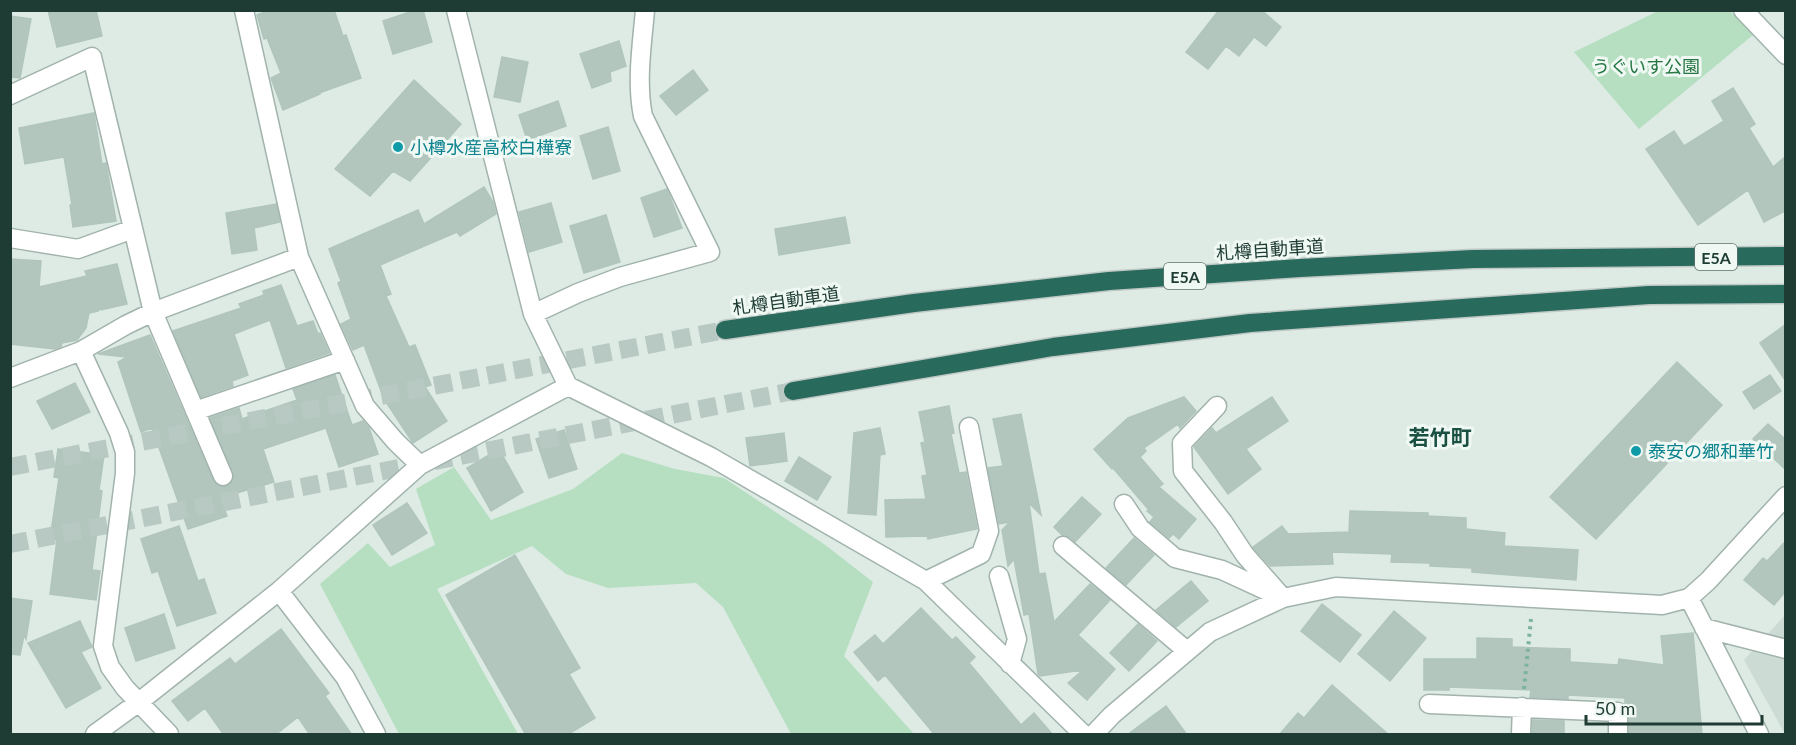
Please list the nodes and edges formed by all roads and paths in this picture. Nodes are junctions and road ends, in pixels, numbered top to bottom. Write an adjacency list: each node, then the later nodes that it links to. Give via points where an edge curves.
1 (244, 10): 10 (street)
2 (456, 10): 13 (street)
3 (645, 10): 13 (street, via 640,102 643,116 710,252 620,277)
4 (1743, 10): 5 (street)
5 (1785, 55)
6 (10, 95): 7 (street, via 92,57)
7 (133, 229): 8 (street, via 78,249); 12 (street)
8 (10, 238)
9 (1785, 256): 14 (highway, 札樽自動車道 / E5A, via 1473,259 1109,281)
10 (299, 257): 12 (street); 16 (street)
11 (1785, 294): 19 (highway, E5A, via 1649,295 1250,323 1053,347)
12 (153, 312): 15 (street); 21 (street)
13 (533, 315): 18 (street)
14 (725, 330)
15 (81, 351): 17 (street); 38 (street, via 125,452 103,646 110,667)
16 (345, 360): 21 (street); 23 (street, via 365,406)
17 (10, 378)
18 (568, 386): 23 (street); 29 (street, via 711,457)
19 (793, 391)
20 (1217, 405): 32 (street, via 1182,443 1183,471 1245,555)
21 (195, 411): 24 (street)
22 (969, 427): 29 (street, via 989,531 981,554)
23 (420, 465): 30 (street)
24 (223, 476)
25 (1785, 496): 33 (street)
26 (1124, 504): 32 (street, via 1140,528 1176,558 1222,570)
27 (1063, 546): 36 (street)
28 (999, 576): 37 (street, via 1017,639)
29 (926, 581): 37 (street)
30 (279, 591): 38 (street); 43 (street, via 345,677)
31 (1534, 597): 32 (street, via 1336,587); 33 (street, via 1662,605); 40 (path)
32 (1283, 598): 36 (street, via 1210,632)
33 (1689, 598): 34 (street)
34 (1704, 628): 35 (street); 48 (street)
35 (1785, 649)
36 (1187, 651): 45 (street)
37 (1010, 664): 44 (street)
38 (139, 702): 41 (street); 42 (street)
39 (1429, 704): 40 (street)
40 (1522, 707): 46 (street); 47 (street, via 1618,711)
41 (95, 735)
42 (169, 735)
43 (376, 735)
44 (1083, 735)
45 (1094, 735)
46 (1521, 735)
47 (1618, 735)
48 (1759, 735)

